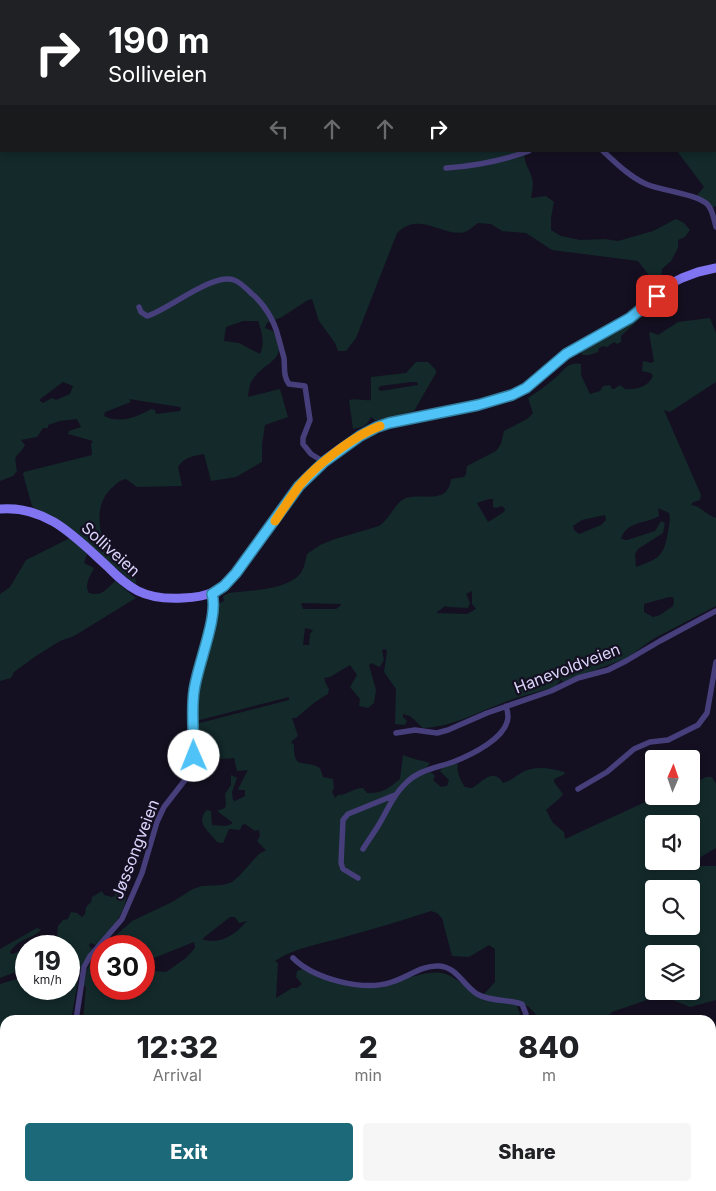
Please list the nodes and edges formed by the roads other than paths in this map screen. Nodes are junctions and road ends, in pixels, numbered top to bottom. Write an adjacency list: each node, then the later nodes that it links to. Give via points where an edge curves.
1 (527, 152): 3 (street, via 485,164)
2 (604, 152): 4 (street, via 644,183 704,201)
3 (446, 168)
4 (716, 227)
5 (716, 268): 7 (street, via 698,272 668,286 630,318 566,354 526,388 512,395 377,427)
6 (139, 307): 7 (street, via 147,316 158,313 223,279 234,280 243,286 258,299 274,325 284,361 285,379 289,384 305,386 310,420 303,444)
7 (324, 462): 9 (street, via 299,486 236,573)
8 (0, 509): 9 (street, Solliveien, via 31,512 59,524 139,592 165,598 195,598)
9 (212, 594): 19 (street, Jøssongveien, via 206,645 193,694 192,771 164,807 142,874 122,920 84,966)
10 (716, 611): 12 (street, Hanevoldveien, via 608,670)
11 (716, 662): 14 (street, via 707,713 698,725 668,740 650,742 634,749 608,772)
12 (506, 706): 13 (street, Hanevoldveien, via 437,733 415,730); 15 (street, Hanevoldveien, via 507,723 496,738 454,762 419,774 406,782)
13 (396, 733)
14 (578, 789)
15 (395, 795): 16 (street, Hanevoldveien); 17 (street, Hanevoldveien, via 348,814 343,820 341,863 343,869)
16 (363, 849)
17 (358, 878)
18 (293, 958): 20 (street, via 328,978 366,986 391,983 426,967 448,968 480,995 522,1004)
19 (77, 1015)
20 (526, 1015)

